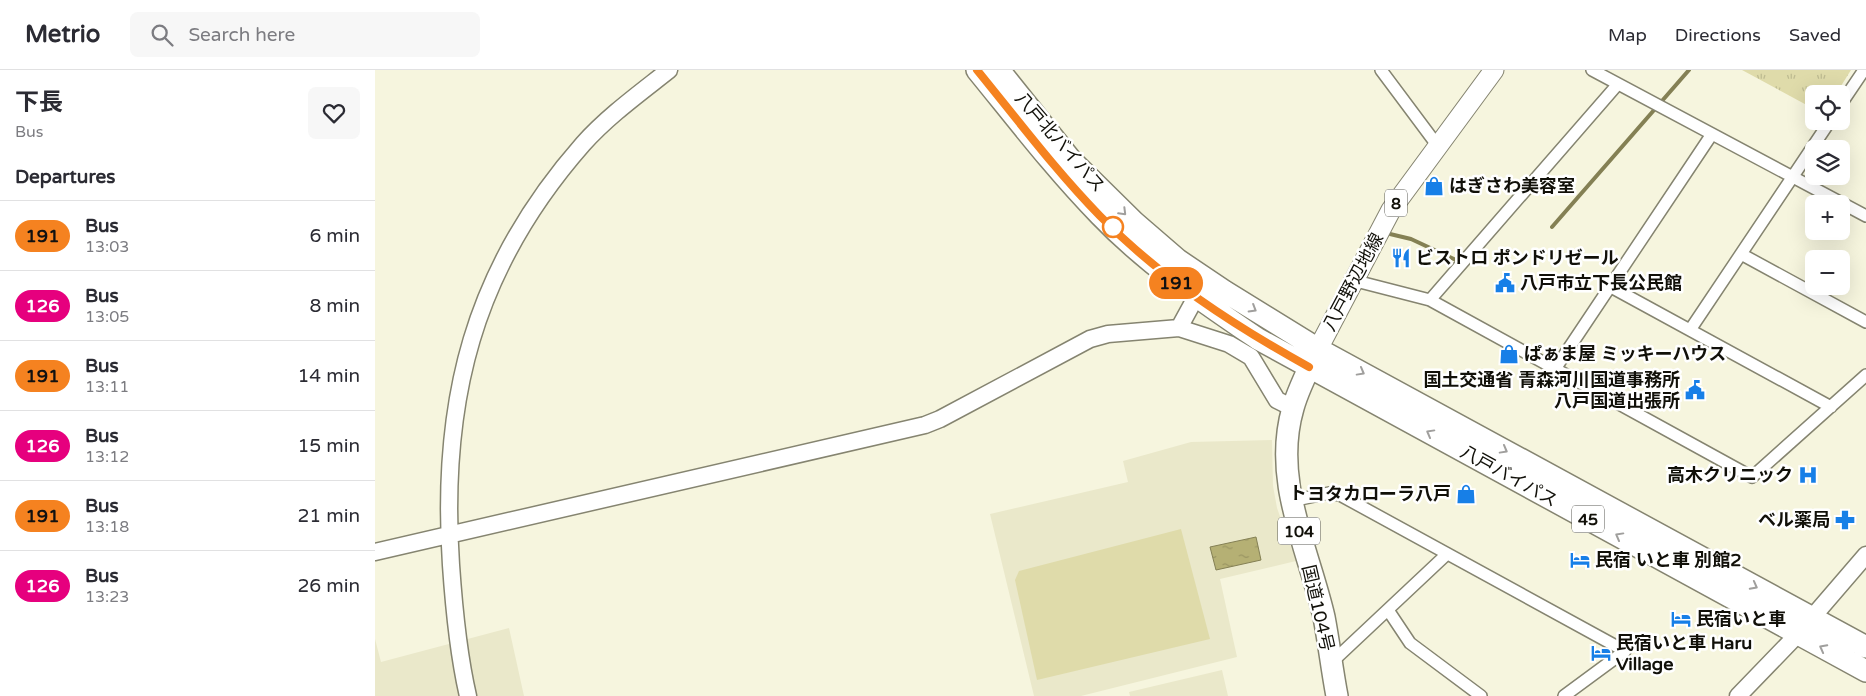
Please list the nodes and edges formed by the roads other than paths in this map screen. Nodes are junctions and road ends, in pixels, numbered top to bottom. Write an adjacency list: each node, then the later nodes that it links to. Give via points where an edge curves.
1 (669, 70): 29 (street, via 584,143 525,221 497,271 479,314 461,375 449,471)
2 (977, 70): 18 (highway, 八戸北バイパス / 45, via 1101,216 1141,254)
3 (999, 70): 23 (highway, 八戸北バイパス / 45, one-way to 23, via 1071,160 1133,222 1178,260)
4 (1381, 70): 12 (street)
5 (1494, 70): 12 (main road, 八戸野辺地線 / 8)
6 (1592, 70): 8 (street)
7 (1864, 70): 9 (street)
8 (1618, 84): 11 (street); 19 (street)
9 (1850, 91)
10 (1824, 130): 13 (street)
11 (1711, 134): 13 (street); 17 (street)
12 (1437, 145): 16 (main road, 八戸野辺地線 / 8, via 1391,210)
13 (1792, 176): 14 (street); 15 (street)
14 (1866, 216)
15 (1741, 254): 20 (street); 22 (street)
16 (1353, 280): 19 (street); 23 (main road, 八戸野辺地線 / 8)
17 (1611, 287): 22 (street); 24 (street)
18 (1196, 297): 21 (street); 23 (highway, 八戸北バイパス / 45, via 1258,339)
19 (1430, 300): 24 (street)
20 (1866, 322)
21 (1179, 328): 27 (street, via 1229,344 1251,357 1277,400); 29 (street, via 1108,334 1090,339 925,425)
22 (1690, 330): 26 (street)
23 (1314, 358): 27 (highway, 国道104号 / 104); 34 (highway, 八戸バイパス / 45, one-way to 34); 35 (highway, 八戸バイパス / 45, one-way to 23)
24 (1555, 369): 26 (street, via 1753,477)
25 (1866, 375): 26 (street)
26 (1831, 407)
27 (1293, 408): 28 (highway, 国道104号 / 104, via 1287,435)
28 (1291, 501): 31 (street, via 1329,493 1340,495); 37 (highway, 国道104号 / 104, via 1324,617)
29 (449, 535): 30 (street); 39 (street, via 457,642)
30 (375, 552)
31 (1447, 554): 33 (street); 42 (street, via 1625,651)
32 (1866, 555): 34 (street)
33 (1387, 610): 37 (street); 41 (street, via 1410,643)
34 (1812, 617): 35 (street); 36 (highway, 八戸バイパス / 45)
35 (1798, 634): 38 (highway, 八戸バイパス / 45, one-way to 35); 43 (street)
36 (1866, 647)
37 (1331, 663): 40 (highway, 国道104号 / 104)
38 (1866, 671)
39 (468, 696)
40 (1337, 696)
41 (1481, 696)
42 (1564, 696)
43 (1738, 696)

